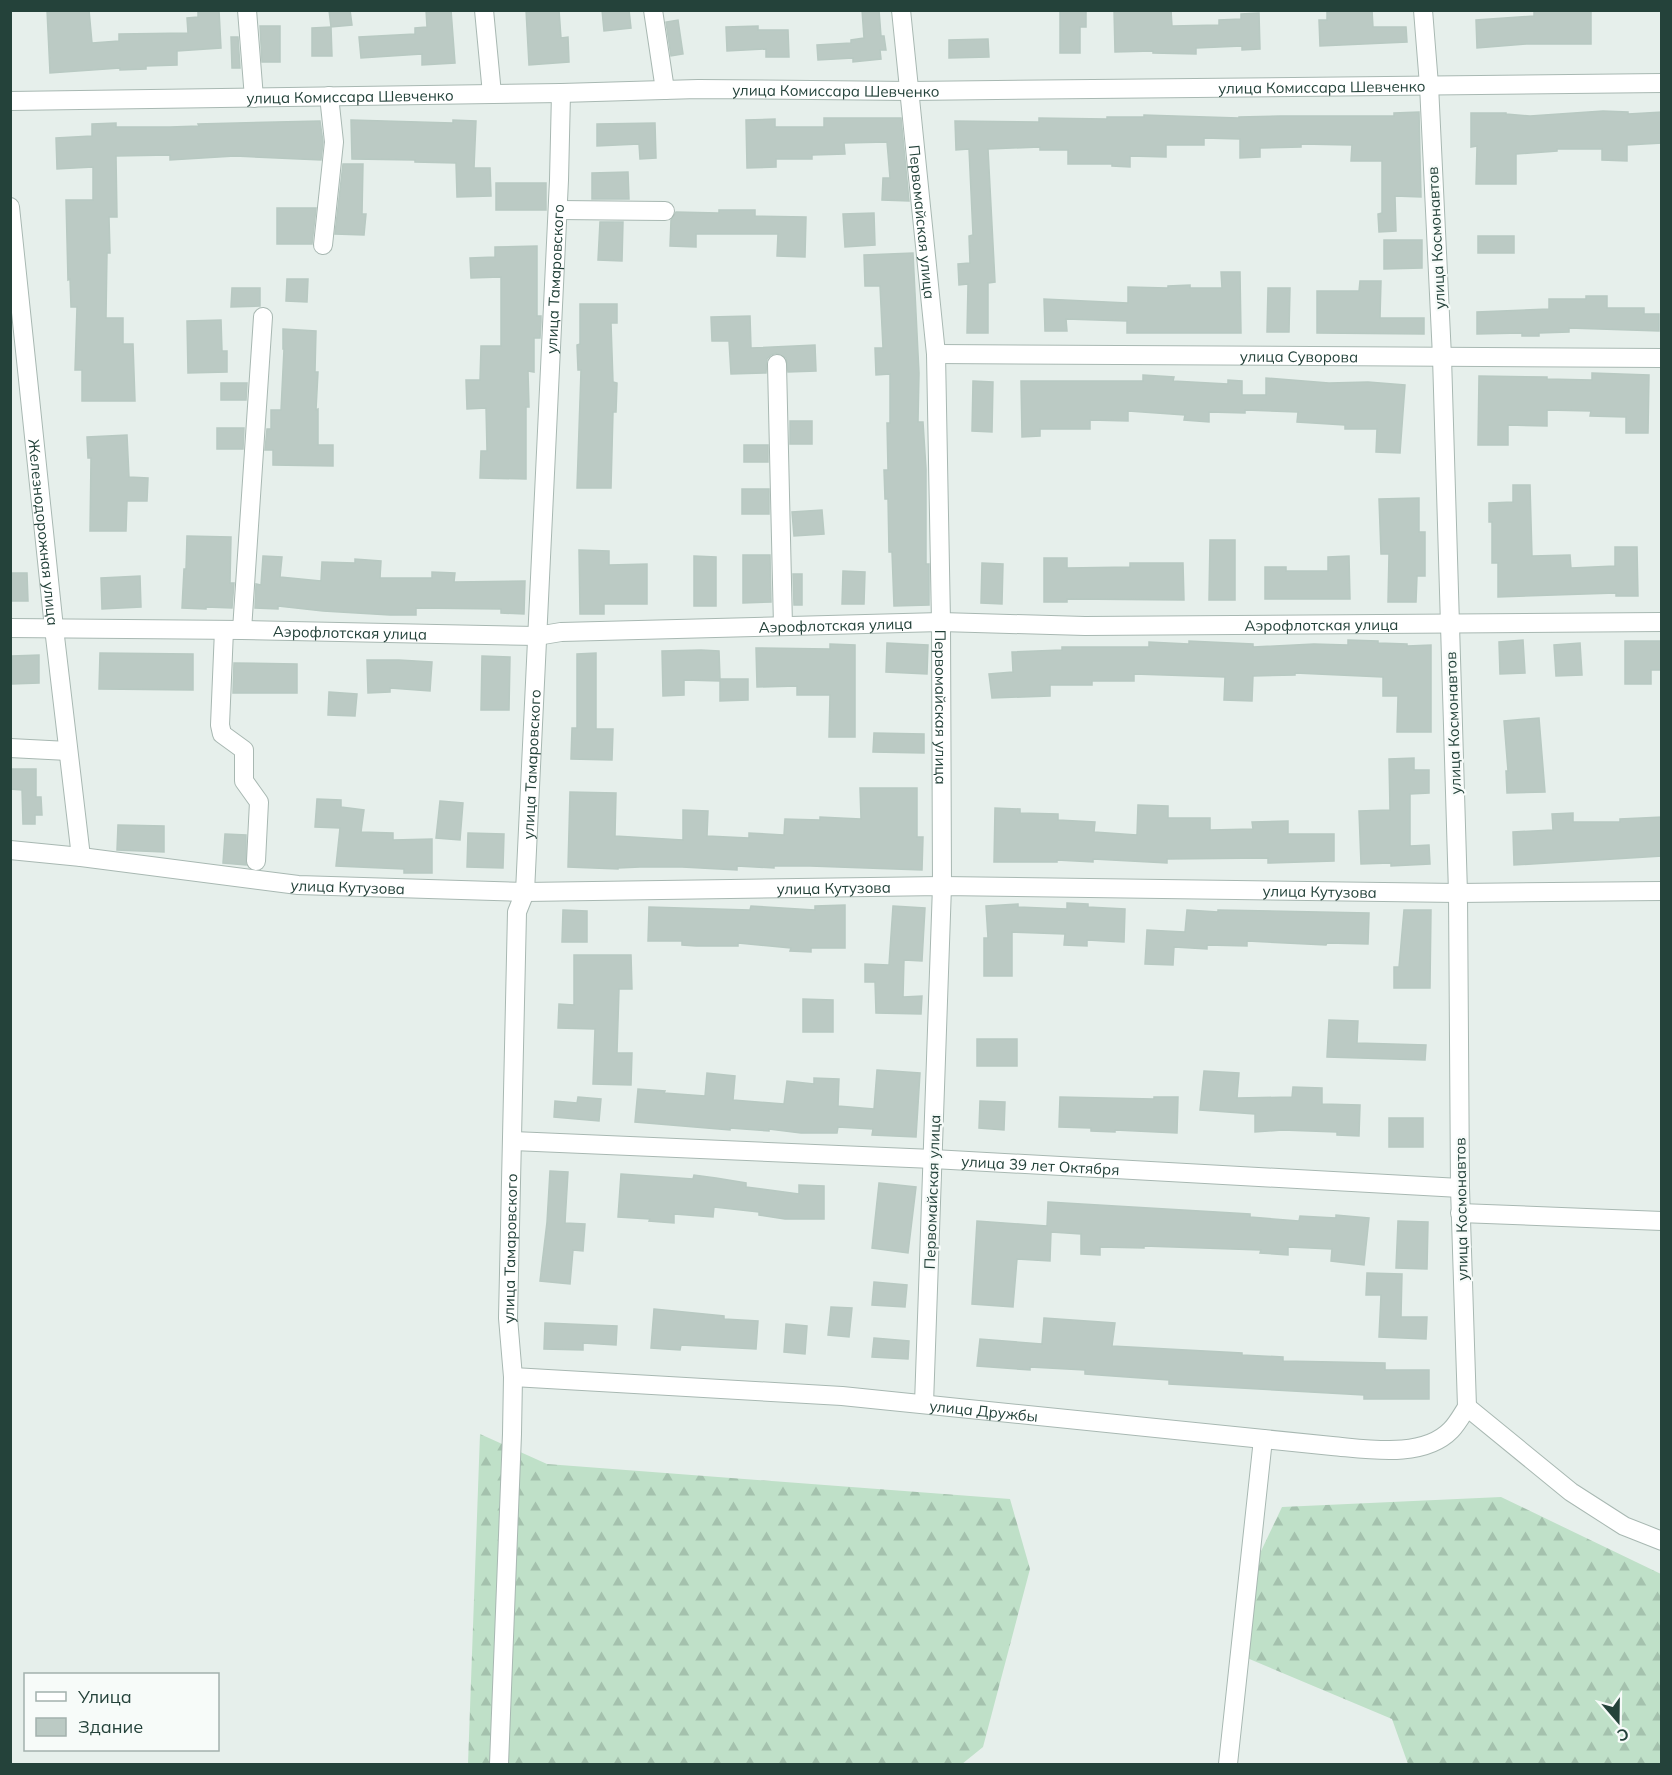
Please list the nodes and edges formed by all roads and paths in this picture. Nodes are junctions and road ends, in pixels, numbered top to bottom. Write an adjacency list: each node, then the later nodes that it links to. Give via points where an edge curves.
1 (248, 10): 13 (street)
2 (484, 10): 11 (street)
3 (653, 10): 8 (street)
4 (901, 10): 9 (street, Первомайская улица)
5 (1423, 10): 7 (street, улица Космонавтов)
6 (1662, 83): 7 (street, улица Комиссара Шевченко)
7 (1429, 85): 9 (street, улица Комиссара Шевченко); 21 (street, улица Космонавтов)
8 (665, 90): 9 (street, улица Комиссара Шевченко); 10 (street, улица Комиссара Шевченко)
9 (910, 91): 20 (street, Первомайская улица)
10 (561, 93): 11 (street, улица Комиссара Шевченко); 16 (street, улица Тамаровского)
11 (492, 94): 12 (street, улица Комиссара Шевченко)
12 (329, 96): 13 (street, улица Комиссара Шевченко); 18 (street, via 334,142)
13 (254, 98): 14 (street, улица Комиссара Шевченко)
14 (10, 101)
15 (10, 207): 29 (street, Железнодорожная улица)
16 (558, 210): 17 (street); 31 (street, улица Тамаровского)
17 (665, 211)
18 (323, 245)
19 (263, 317): 30 (street)
20 (936, 354): 21 (street, улица Суворова); 24 (street, Первомайская улица)
21 (1442, 357): 22 (street, улица Суворова); 25 (street, улица Космонавтов)
22 (1662, 358)
23 (777, 364): 27 (street)
24 (941, 622): 25 (street, Аэрофлотская улица, via 1085,626); 27 (street, Аэрофлотская улица); 37 (street, Первомайская улица)
25 (1450, 622): 26 (street, Аэрофлотская улица); 40 (street, улица Космонавтов)
26 (1662, 622)
27 (783, 626): 31 (street, Аэрофлотская улица, via 561,632)
28 (10, 628): 29 (street, Аэрофлотская улица)
29 (54, 628): 30 (street, Аэрофлотская улица); 33 (street, Железнодорожная улица)
30 (233, 630): 31 (street, Аэрофлотская улица); 36 (street, via 220,725 222,735 244,750 244,781 259,802)
31 (537, 636): 38 (street, улица Тамаровского)
32 (10, 748): 33 (street)
33 (68, 751): 35 (street, Железнодорожная улица)
34 (10, 850): 35 (street, улица Кутузова)
35 (81, 857): 38 (street, улица Кутузова, via 298,885)
36 (256, 861)
37 (942, 886): 38 (street, улица Кутузова); 40 (street, улица Кутузова); 42 (street, Первомайская улица)
38 (525, 891): 41 (street, улица Тамаровского, via 517,912)
39 (1662, 891): 40 (street, улица Кутузова)
40 (1458, 893): 43 (street, улица Космонавтов)
41 (513, 1141): 42 (street, улица 39 лет Октября); 46 (street, улица Тамаровского, via 508,1318)
42 (933, 1159): 43 (street, улица 39 лет Октября); 47 (street, Первомайская улица)
43 (1460, 1188): 44 (street, улица Космонавтов)
44 (1460, 1213): 45 (street); 48 (street, улица Космонавтов)
45 (1662, 1221)
46 (513, 1377): 47 (street, улица Дружбы); 51 (street, улица Тамаровского)
47 (924, 1404): 49 (street, улица Дружбы)
48 (1467, 1407): 49 (street, улица Дружбы, via 1450,1431 1430,1445 1393,1451); 50 (street, via 1571,1492 1624,1526)
49 (1263, 1439): 52 (street)
50 (1662, 1541)
51 (499, 1764)
52 (1228, 1764)

